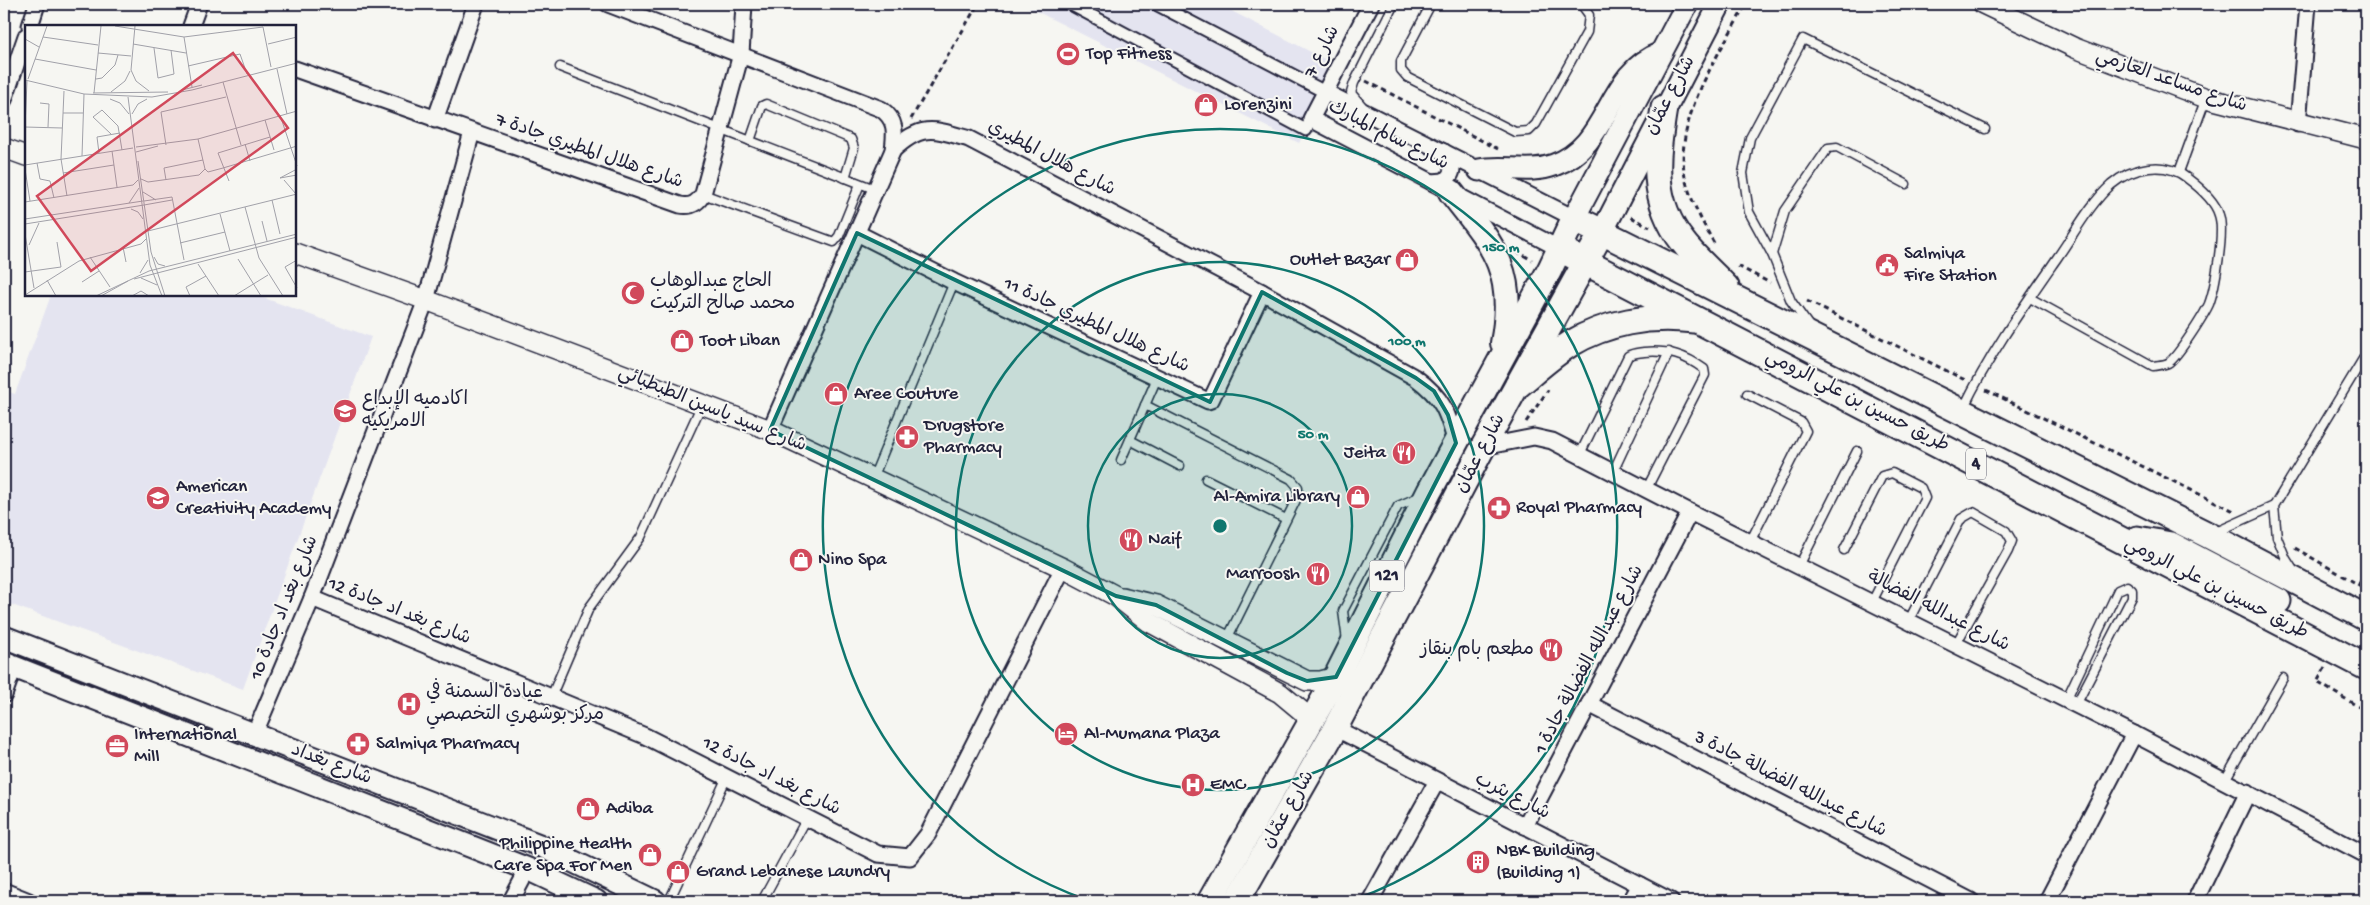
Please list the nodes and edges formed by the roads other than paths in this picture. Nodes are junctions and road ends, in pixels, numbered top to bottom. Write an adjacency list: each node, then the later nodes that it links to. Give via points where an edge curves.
1 (37, 4): 16 (street)
2 (199, 4): 17 (street)
3 (476, 4): 29 (street)
4 (608, 4): 20 (street)
5 (744, 4): 20 (street, شارع هلال المطيري جادة 7)
6 (1070, 4): 28 (street, شارع سالم المبارك, via 1306,130)
7 (1156, 4): 23 (street, شارع سالم المبارك)
8 (1371, 4): 23 (street, شارع 7)
9 (1394, 4): 27 (lane, via 1354,83 1352,93)
10 (1431, 4): 11 (lane, via 1401,61 1401,70 1407,77 1516,132 1529,131 1536,124 1587,32 1589,16)
11 (1581, 4)
12 (1687, 4): 19 (main road, شارع عمّان / 121)
13 (1720, 4): 26 (main road, شارع عمّان / 121)
14 (1986, 4): 24 (street, شارع مساعد العازمي, via 2075,48)
15 (2308, 4): 30 (street)
16 (30, 25)
17 (191, 25)
18 (25, 39): 25 (street)
19 (1661, 53): 40 (main road, via 1633,70 1591,139 1568,159 1539,169 1499,167); 48 (main road, شارع عمّان / 121)
20 (741, 54): 31 (street, شارع هلال المطيري جادة 7); 37 (street, via 882,109 893,119)
21 (560, 66): 31 (lane)
22 (296, 68): 29 (street, شارع هلال المطيري جادة 7)
23 (1325, 92): 27 (street, شارع سالم المبارك); 28 (street, شارع 7)
24 (2206, 98): 30 (street, شارع مساعد العازمي); 41 (lane)
25 (4, 100)
26 (1664, 108): 49 (main road, شارع عمّان / 121); 59 (highway, via 1656,160 1664,209 1682,242)
27 (1370, 115): 38 (street, شارع سالم المبارك)
28 (1311, 119): 45 (street, شارع سالم المبارك)
29 (435, 120): 33 (street, شارع هلال المطيري جادة 7)
30 (2298, 124): 34 (street, شارع مساعد العازمي)
31 (722, 129): 35 (lane); 47 (street, شارع هلال المطيري جادة 7)
32 (1985, 129): 53 (lane, via 1803,39 1750,138 1743,173 1749,212)
33 (472, 132): 47 (street, شارع هلال المطيري جادة 7, via 680,205 694,204); 58 (street, شارع هلال المطيري جادة 7)
34 (2366, 139)
35 (750, 141): 42 (lane); 42 (lane, via 762,106 766,104 851,139 854,148)
36 (4, 148): 39 (street)
37 (893, 150): 46 (street); 56 (street, شارع هلال المطيري, via 908,136 924,131 938,130 969,139)
38 (1444, 152): 40 (street, شارع سالم المبارك); 45 (street, via 1452,164 1452,172)
39 (25, 156)
40 (1479, 170): 48 (street, شارع سالم المبارك)
41 (2179, 172): 57 (lane, via 2154,167 2131,172 2112,185 2093,205); 57 (lane, via 2203,191 2220,215 2220,261 2209,305 2177,356 2167,364 2153,366)
42 (845, 178): 43 (lane)
43 (860, 184): 46 (lane); 47 (lane, via 834,242)
44 (1906, 184): 53 (lane, via 1837,148 1828,148 1785,211)
45 (1442, 187): 51 (street, شارع سالم المبارك); 64 (main road, via 1484,234 1502,270 1508,307)
46 (877, 190): 50 (street)
47 (703, 194)
48 (1574, 218): 49 (highway, طريق حسين بن علي الرومي / 4); 51 (main road, شارع عمّان / 121)
49 (1602, 232): 54 (main road, شارع عمّان / 121); 59 (highway, طريق حسين بن علي الرومي / 4)
50 (857, 233): 55 (street, شارع هلال المطيري جادة 11); 73 (street)
51 (1560, 249): 54 (highway, طريق حسين بن علي الرومي / 4); 64 (main road, شارع عمّان / 121)
52 (296, 253): 58 (street, شارع سيد ياسين الطبطبائي)
53 (1772, 254): 61 (lane, via 1791,301)
54 (1586, 262): 60 (highway, طريق حسين بن علي الرومي / 4); 67 (main road, شارع عمّان / 121)
55 (954, 282): 66 (street, شارع هلال المطيري جادة 11); 82 (lane)
56 (1262, 292): 66 (street, شارع هلال المطيري جادة 11, via 1211,400); 75 (street, شارع هلال المطيري, via 1434,391 1448,415)
57 (2030, 298): 72 (lane, via 2001,340)
58 (426, 300): 69 (street, شارع سيد ياسين الطبطبائي); 96 (street, شارع بغد اد جادة 10)
59 (1742, 303): 61 (highway, طريق حسين بن علي الرومي / 4)
60 (1702, 322): 67 (highway, via 1656,318 1605,328 1568,345); 71 (highway, طريق حسين بن علي الرومي / 4)
61 (1820, 342): 65 (highway, طريق حسين بن علي الرومي / 4)
62 (1669, 352): 78 (lane, via 1628,356); 81 (lane); 84 (lane, via 1690,358 1704,369 1705,375)
63 (2366, 354): 85 (lane)
64 (1499, 363): 75 (main road, شارع عمّان / 121)
65 (1878, 371): 71 (highway); 72 (highway, طريق حسين بن علي الرومي / 4)
66 (1157, 378): 70 (lane)
67 (1518, 385): 76 (main road, شارع عمّان / 121)
68 (1747, 394): 90 (lane, via 1801,422 1806,431)
69 (702, 404): 73 (street, شارع سيد ياسين الطبطبائي); 109 (lane, via 641,537 589,608)
70 (1145, 405): 74 (lane); 87 (lane, via 1295,482 1298,493)
71 (1861, 405): 88 (highway, طريق حسين بن علي الرومي / 4)
72 (1961, 413): 89 (highway, طريق حسين بن علي الرومي / 4)
73 (770, 430): 82 (street, شارع سيد ياسين الطبطبائي)
74 (1130, 440): 79 (lane); 80 (lane)
75 (1456, 443): 106 (main road, شارع عمّان / 121)
76 (1483, 448): 78 (street, شارع عبدالله الفضالة, via 1534,437); 113 (main road, شارع عمّان / 121)
77 (1857, 451): 92 (lane)
78 (1580, 454): 81 (street, شارع عبدالله الفضالة)
79 (1121, 460)
80 (1180, 466)
81 (1613, 472): 84 (street, شارع عبدالله الفضالة)
82 (873, 478): 93 (street, شارع سيد ياسين الطبطبائي)
83 (1206, 479): 87 (lane)
84 (1646, 490): 86 (street, شارع عبدالله الفضالة)
85 (2274, 506): 89 (lane); 94 (lane, via 2277,537)
86 (1690, 512): 90 (street, شارع عبدالله الفضالة); 111 (street, شارع عبدالله الفضالة جادة 1)
87 (1286, 520): 101 (lane)
88 (2112, 535): 103 (highway, via 2171,545); 105 (highway, طريق حسين بن علي الرومي / 4)
89 (2208, 536): 94 (highway, طريق حسين بن علي الرومي / 4)
90 (1750, 542): 92 (street, شارع عبدالله الفضالة)
91 (1844, 550): 97 (lane, via 1882,476 1892,473 1921,488 1925,498)
92 (1799, 566): 97 (street, شارع عبدالله الفضالة)
93 (1063, 568): 95 (street, شارع سيد ياسين الطبطبائي); 120 (street, شارع بغد اد جادة 12, via 928,834 910,857 878,854)
94 (2302, 585): 98 (highway, طريق حسين بن علي الرومي / 4)
95 (1116, 596): 101 (street, شارع سيد ياسين الطبطبائي, via 1156,605); 112 (street, شارع سيد ياسين الطبطبائي, via 1150,622 1280,693 1304,713)
96 (312, 598): 109 (street, شارع بغد اد جادة 12); 115 (street, شارع بغد اد جادة 10)
97 (1872, 602): 99 (street, شارع عبدالله الفضالة)
98 (2366, 618)
99 (1910, 620): 102 (street, شارع عبدالله الفضالة); 102 (lane, via 1961,519 1973,512 2006,531 2012,541)
100 (4, 637): 115 (main road, شارع بغداد)
101 (1226, 641): 106 (street, شارع سيد ياسين الطبطبائي, via 1307,681)
102 (1956, 644): 110 (street, شارع عبدالله الفضالة)
103 (2366, 648)
104 (9, 664): 108 (street); 123 (main road, شارع بغداد)
105 (2366, 667)
106 (1336, 677): 112 (main road, شارع عمّان / 121)
107 (2283, 678): 117 (lane)
108 (4, 695)
109 (551, 696): 116 (street, شارع بغد اد جادة 12, via 645,736)
110 (2071, 702): 110 (lane, via 2132,597 2132,590 2127,586 2118,590); 114 (street, شارع عبدالله الفضالة)
111 (1589, 704): 121 (street, شارع عبدالله الفضالة جادة 1); 137 (street, شارع عبدالله الفضالة جادة 3)
112 (1310, 725): 132 (main road, شارع عمّان / 121)
113 (1335, 728): 118 (street, شارع يثرب); 133 (main road, شارع عمّان / 121)
114 (2134, 734): 117 (street, شارع عبدالله الفضالة); 138 (street)
115 (254, 735): 129 (main road, شارع بغداد, via 538,845)
116 (727, 777): 120 (street, شارع بغد اد جادة 12); 130 (lane)
117 (2225, 780): 119 (street, شارع عبدالله الفضالة)
118 (1437, 781): 121 (street, شارع يثرب); 134 (street)
119 (2248, 792): 122 (street, شارع عبدالله الفضالة); 139 (street)
120 (807, 818): 131 (lane)
121 (1525, 826): 124 (street, شارع يثرب)
122 (2366, 855)
123 (528, 869): 127 (street); 128 (main road, شارع بغداد)
124 (1640, 885): 135 (street); 136 (street, شارع يثرب)
125 (4, 891): 126 (street)
126 (29, 901)
127 (511, 901)
128 (596, 901)
129 (655, 901)
130 (669, 901)
131 (762, 901)
132 (1210, 901)
133 (1236, 901)
134 (1370, 901)
135 (1631, 901)
136 (1671, 901)
137 (1971, 901)
138 (2048, 901)
139 (2195, 901)

